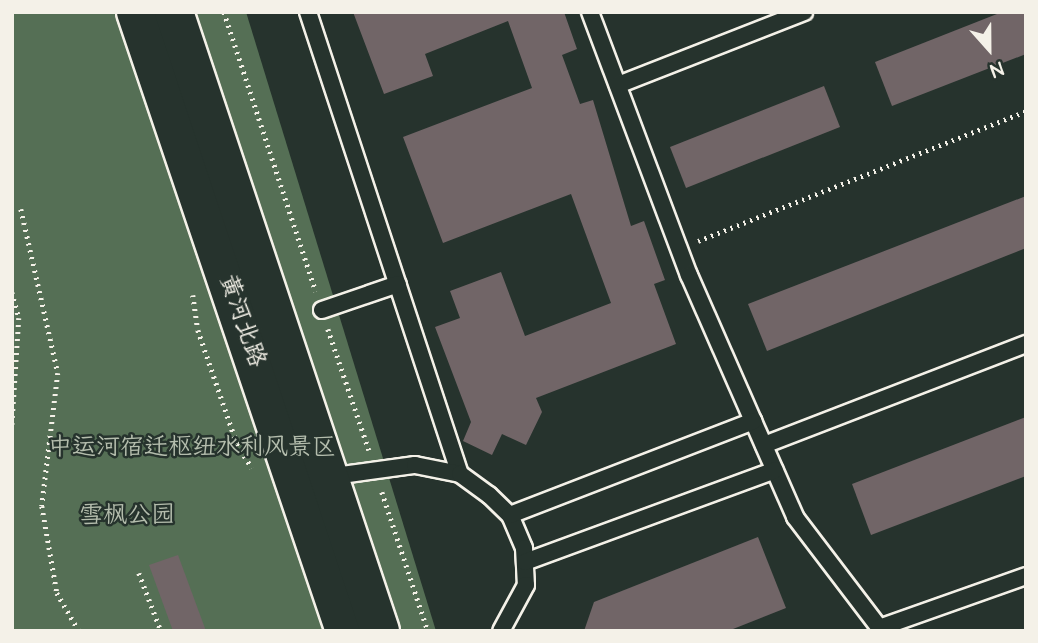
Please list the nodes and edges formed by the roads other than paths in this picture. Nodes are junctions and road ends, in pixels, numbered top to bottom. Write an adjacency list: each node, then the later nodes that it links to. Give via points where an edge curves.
1 (136, 12): 14 (main road, 黄河北路)
2 (174, 12): 14 (main road, 黄河北路)
3 (308, 12): 7 (lane)
4 (590, 12): 6 (lane)
5 (804, 12): 6 (lane)
6 (618, 85): 10 (lane, via 679,248)
7 (398, 284): 8 (lane); 13 (lane)
8 (322, 310)
9 (1026, 344): 11 (lane)
10 (753, 421): 11 (lane); 15 (lane)
11 (764, 445): 12 (lane)
12 (775, 470): 16 (lane); 19 (lane, via 796,517)
13 (460, 474): 14 (lane, via 415,465); 15 (lane)
14 (315, 481): 20 (main road, 黄河北路); 21 (main road, 黄河北路)
15 (510, 515): 16 (lane)
16 (525, 562): 18 (lane, via 527,585)
17 (1026, 576): 19 (lane)
18 (508, 628)
19 (880, 629)
20 (345, 631)
21 (380, 631)

